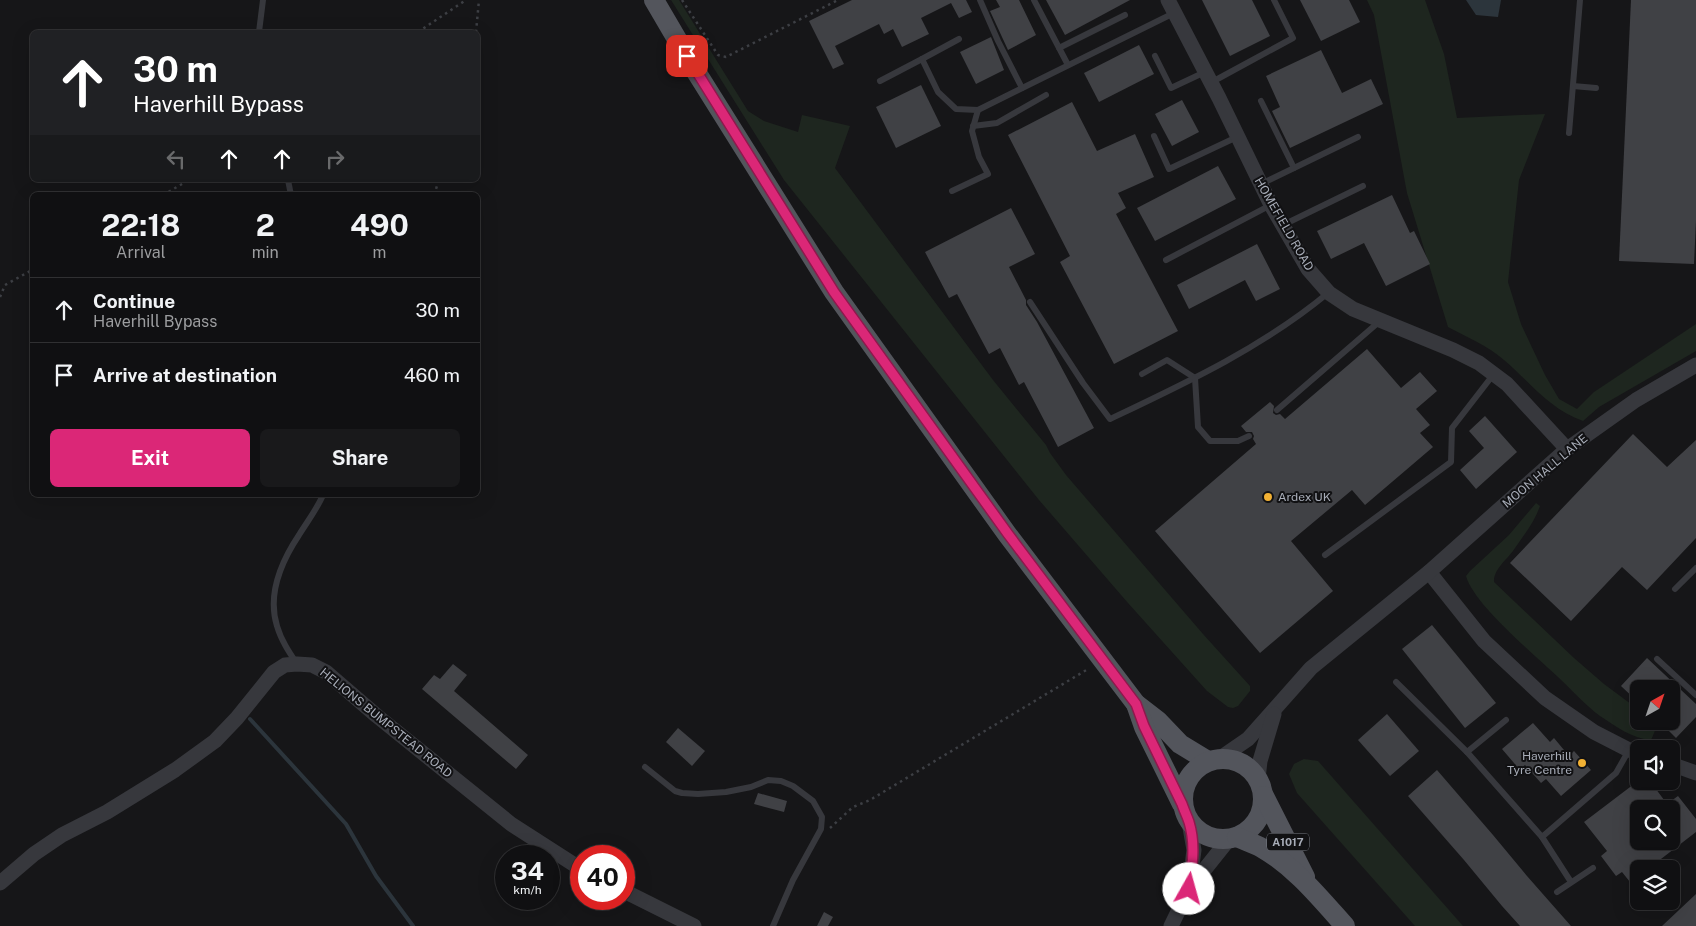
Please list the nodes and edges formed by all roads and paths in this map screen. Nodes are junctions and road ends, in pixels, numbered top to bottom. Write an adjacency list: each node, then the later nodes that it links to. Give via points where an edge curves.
1 (263, 0): 13 (lane)
2 (466, 0): 14 (path)
3 (479, 0): 15 (path)
4 (654, 0): 60 (main road, via 834,292)
5 (682, 0): 6 (path, via 718,55 726,57)
6 (838, 0)
7 (980, 0): 24 (lane)
8 (1034, 0): 17 (lane)
9 (1274, 0): 21 (lane, via 1293,38)
10 (1580, 0): 23 (lane)
11 (1171, 6): 20 (lane); 21 (street, HOMEFIELD ROAD)
12 (1126, 15): 17 (lane)
13 (259, 30)
14 (421, 30)
15 (476, 30)
16 (959, 39): 19 (lane)
17 (1059, 48): 20 (lane)
18 (1155, 56): 21 (lane, via 1171,88)
19 (922, 59): 22 (lane); 28 (lane, via 938,92 956,109)
20 (1068, 65): 24 (lane)
21 (1208, 77): 32 (street, HOMEFIELD ROAD)
22 (880, 81)
23 (1573, 86): 25 (lane); 30 (lane)
24 (1022, 88): 28 (lane)
25 (1596, 88)
26 (1046, 95): 29 (lane, via 997,123)
27 (1261, 101): 34 (lane)
28 (978, 110): 29 (lane)
29 (973, 126): 38 (lane, via 979,157 988,174)
30 (1569, 134)
31 (1154, 136): 32 (lane, via 1169,169)
32 (1238, 136): 36 (street, HOMEFIELD ROAD)
33 (1358, 137): 34 (lane)
34 (1294, 168): 36 (lane)
35 (186, 182): 39 (path)
36 (1261, 184): 40 (street, HOMEFIELD ROAD)
37 (1363, 186): 41 (lane)
38 (952, 191)
39 (168, 192)
40 (1271, 205): 41 (street, HOMEFIELD ROAD); 42 (lane)
41 (1283, 225): 44 (street, HOMEFIELD ROAD, via 1308,269)
42 (1166, 260)
43 (30, 271): 45 (path, via 5,285)
44 (1329, 293): 47 (street, HOMEFIELD ROAD); 51 (lane, via 1268,338)
45 (0, 297)
46 (1030, 302): 51 (lane, via 1110,419)
47 (1380, 321): 50 (street, HOMEFIELD ROAD, via 1452,350); 52 (lane)
48 (1696, 365): 54 (street, MOON HALL LANE, via 1636,400)
49 (1142, 374): 51 (lane, via 1167,360)
50 (1494, 374): 54 (street, HOMEFIELD ROAD); 56 (lane, via 1452,428 1451,462)
51 (1195, 378): 53 (lane, via 1198,427 1210,441 1238,440)
52 (1277, 410)
53 (1249, 436)
54 (1567, 449): 58 (street, MOON HALL LANE)
55 (322, 497): 62 (lane, via 282,564 275,585 276,625)
56 (1325, 556)
57 (1696, 568): 59 (lane)
58 (1429, 572): 66 (street, via 1310,668); 68 (street, via 1484,641 1545,698 1594,732)
59 (1675, 589)
60 (1102, 660): 65 (main road); 79 (path, via 870,800 853,807)
61 (1657, 660): 64 (lane)
62 (297, 664): 80 (street, HELIONS BUMPSTEAD ROAD, via 312,665 326,672 511,824); 82 (street, via 285,664 274,672 215,741 107,812 62,835)
63 (1396, 682): 69 (lane)
64 (1696, 695)
65 (1136, 704): 71 (main road, via 1180,744); 76 (main road)
66 (1275, 710): 71 (street, via 1248,738); 75 (street, via 1260,761)
67 (1506, 720): 69 (lane)
68 (1630, 750)
69 (1467, 752): 77 (lane)
70 (1630, 757): 77 (lane, via 1616,773)
71 (1214, 760): 75 (main road, via 1231,759 1242,763 1251,770); 76 (main road, via 1197,768 1188,778 1183,791)
72 (645, 767): 79 (lane, via 682,793 726,792 751,788 768,780 781,781 812,801 822,817)
73 (1680, 767): 74 (street)
74 (1696, 773)
75 (1261, 788): 78 (main road, via 1263,807 1260,817 1246,833); 84 (main road, A1017)
76 (1186, 813): 78 (main road, via 1200,832 1214,839); 85 (street, via 1194,850)
77 (1542, 837): 83 (lane)
78 (1233, 838): 84 (main road, A1017, via 1262,848); 85 (street)
79 (814, 843): 89 (lane)
80 (570, 862)
81 (1593, 868): 83 (lane)
82 (0, 882)
83 (1571, 882): 86 (lane)
84 (1311, 888): 91 (main road, A1017)
85 (1189, 889): 90 (street)
86 (1557, 892)
87 (635, 896): 88 (street)
88 (694, 926)
89 (773, 926)
90 (1171, 926)
91 (1345, 926)

